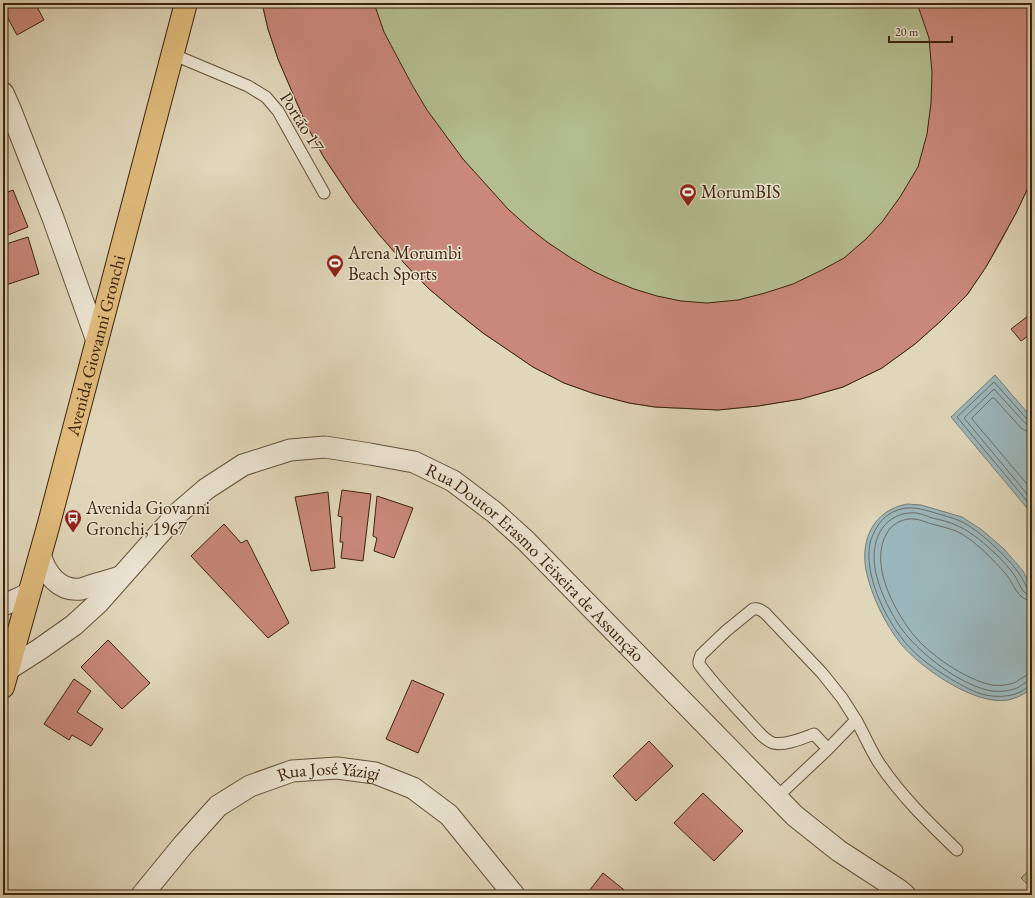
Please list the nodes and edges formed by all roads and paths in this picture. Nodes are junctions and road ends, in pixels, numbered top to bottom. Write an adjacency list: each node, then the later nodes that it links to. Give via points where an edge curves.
1 (186, 3): 2 (main road, Avenida Giovanni Gronchi)
2 (172, 54): 4 (lane, Portão 17, via 248,86 266,97 278,111); 5 (main road, Avenida Giovanni Gronchi)
3 (3, 92): 5 (street, via 53,218)
4 (324, 193)
5 (97, 341): 6 (main road, Avenida Giovanni Gronchi)
6 (40, 554): 7 (street, via 48,573 65,587 82,589); 8 (main road, Avenida Giovanni Gronchi)
7 (120, 577): 10 (street, Rua Doutor Erasmo Teixeira de Assunção, via 98,603 74,625 40,649); 13 (street, Rua Doutor Erasmo Teixeira de Assunção, via 176,515 206,489 243,466 290,450 325,447 414,462 453,481 494,512 525,540)
8 (29, 593): 9 (street); 10 (main road, Avenida Giovanni Gronchi)
9 (3, 604)
10 (5, 679)
11 (856, 720): 12 (lane); 12 (lane, via 822,673 765,613 756,608 726,630 701,655 699,664 766,739 773,743 783,743 814,734); 14 (lane, via 879,763 899,789)
12 (828, 749): 13 (lane)
13 (776, 797): 17 (street, Rua Doutor Erasmo Teixeira de Assunção, via 795,816 839,851)
14 (957, 850)
15 (142, 895): 16 (street, Rua José Yázigi, via 218,806 250,786 292,771 337,768 375,773 412,788 449,815)
16 (514, 895)
17 (905, 895)

